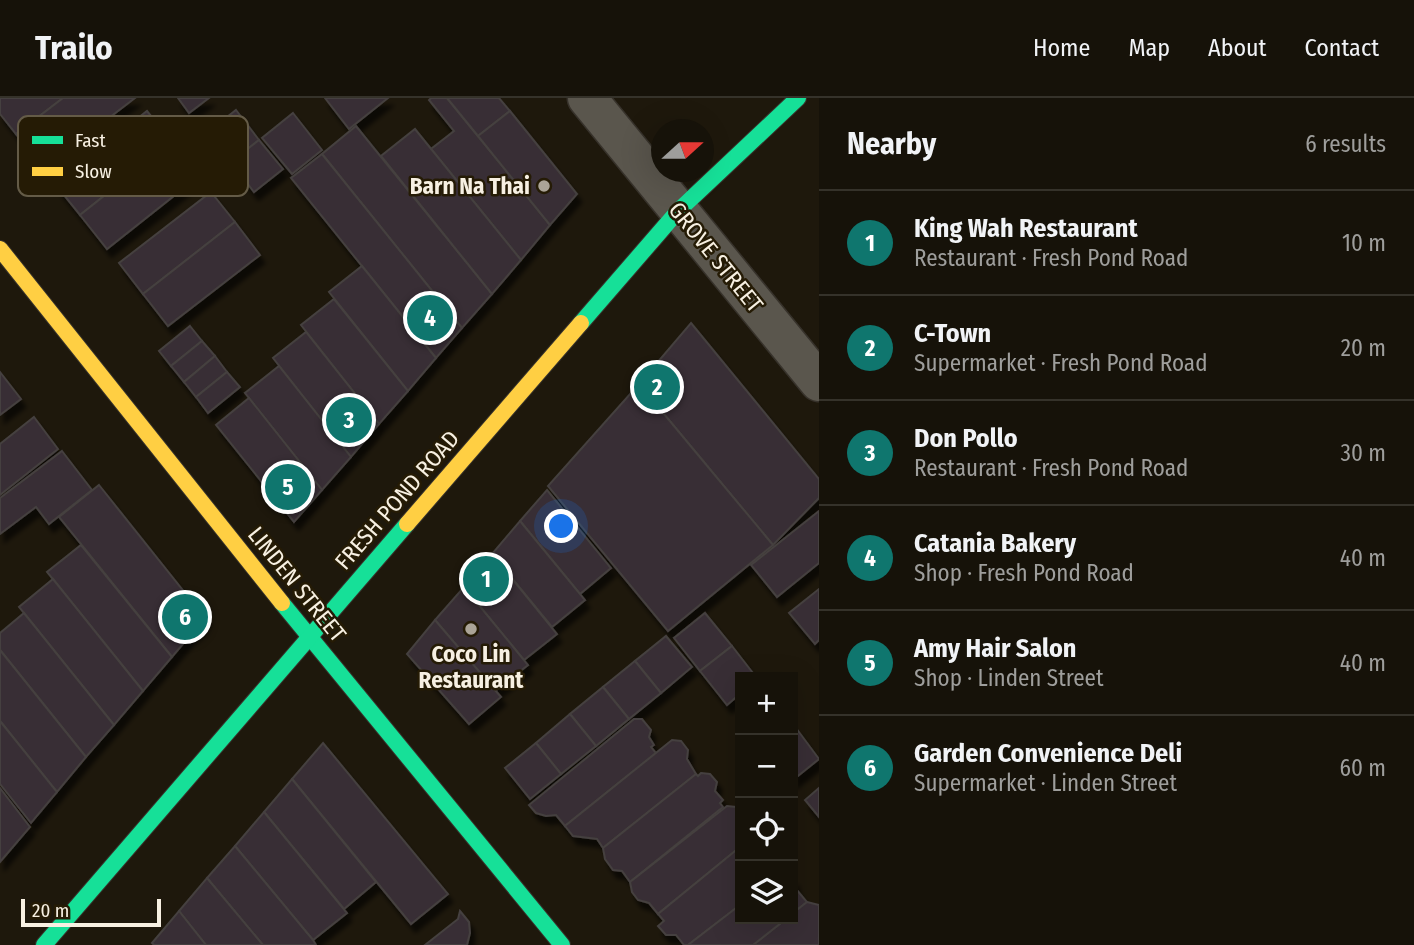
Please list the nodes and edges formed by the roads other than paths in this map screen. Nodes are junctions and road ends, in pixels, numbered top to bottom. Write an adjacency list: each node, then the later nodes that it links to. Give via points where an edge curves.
1 (587, 98): 3 (street, GROVE STREET)
2 (798, 98): 3 (main road, FRESH POND ROAD)
3 (678, 211): 5 (street, GROVE STREET); 6 (main road, FRESH POND ROAD)
4 (0, 249): 6 (main road, LINDEN STREET)
5 (819, 382)
6 (309, 637): 7 (main road, FRESH POND ROAD); 8 (main road, LINDEN STREET)
7 (44, 945)
8 (562, 945)

